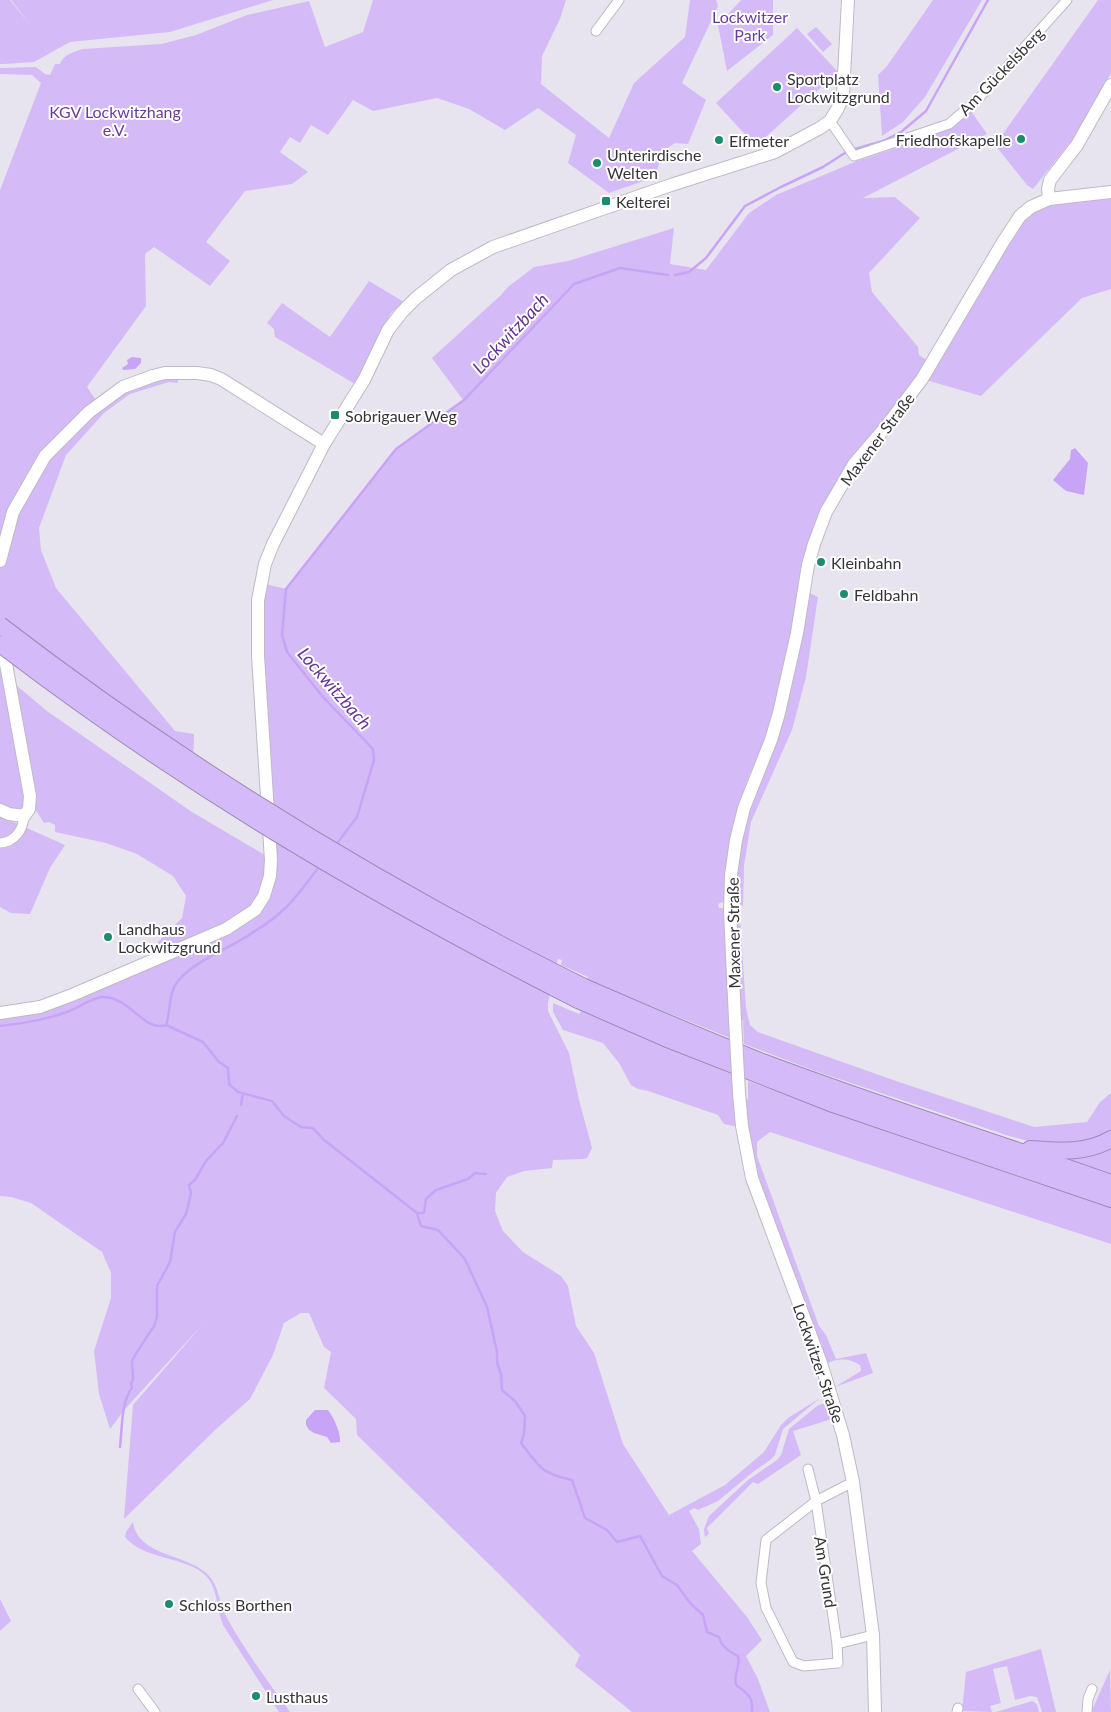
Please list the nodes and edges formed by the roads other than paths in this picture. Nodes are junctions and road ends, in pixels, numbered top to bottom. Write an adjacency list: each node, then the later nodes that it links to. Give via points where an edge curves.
1 (619, 0): 4 (street)
2 (848, 0): 6 (street, via 843,95)
3 (1067, 0): 6 (street, Am Gückelsberg, via 978,98 949,124 854,156)
4 (596, 31)
5 (1111, 85): 8 (street, via 1077,145 1050,180)
6 (830, 121): 9 (street, via 764,156 520,237 493,247 451,270 416,298 388,330 364,380)
7 (1111, 192): 8 (street)
8 (1049, 198): 19 (street, Maxener Straße, via 1020,216 922,379 854,464 826,512 808,565 779,713 744,808 736,840 730,911)
9 (324, 444): 10 (street, via 211,375 165,373 136,382 89,412 45,456 13,512); 18 (street, via 273,544 265,564 258,600 258,656 271,860 264,896 255,910 217,933 40,1007)
10 (0, 561)
11 (0, 625): 17 (highway, bridge, via 80,686 265,810)
12 (0, 634): 15 (street, via 30,796 29,810)
13 (0, 644): 17 (highway, bridge, via 128,738 340,872 407,910)
14 (0, 810): 15 (street)
15 (24, 816): 16 (street, via 19,834 8,843)
16 (0, 843)
17 (581, 993): 21 (highway, via 884,1106); 23 (highway, via 665,1038 833,1104)
18 (0, 1013)
19 (735, 1020): 25 (street, Lockwitzer Straße, bridge, via 742,1126 752,1178 825,1376)
20 (1111, 1139): 21 (highway, via 1082,1150)
21 (1002, 1146): 22 (highway)
22 (1111, 1183)
23 (1111, 1199)
24 (808, 1469): 26 (street, Am Grund)
25 (853, 1482): 26 (street, Am Grund); 27 (street, Lockwitzer Straße)
26 (816, 1501): 28 (street, Am Grund); 28 (street, Am Grund, via 766,1540 761,1584 766,1608 793,1662 804,1666 838,1662)
27 (873, 1635): 28 (street); 32 (street, Lockwitzer Straße)
28 (837, 1644)
29 (138, 1689): 31 (street)
30 (1092, 1690): 33 (street)
31 (155, 1712)
32 (875, 1712)
33 (1087, 1712)

